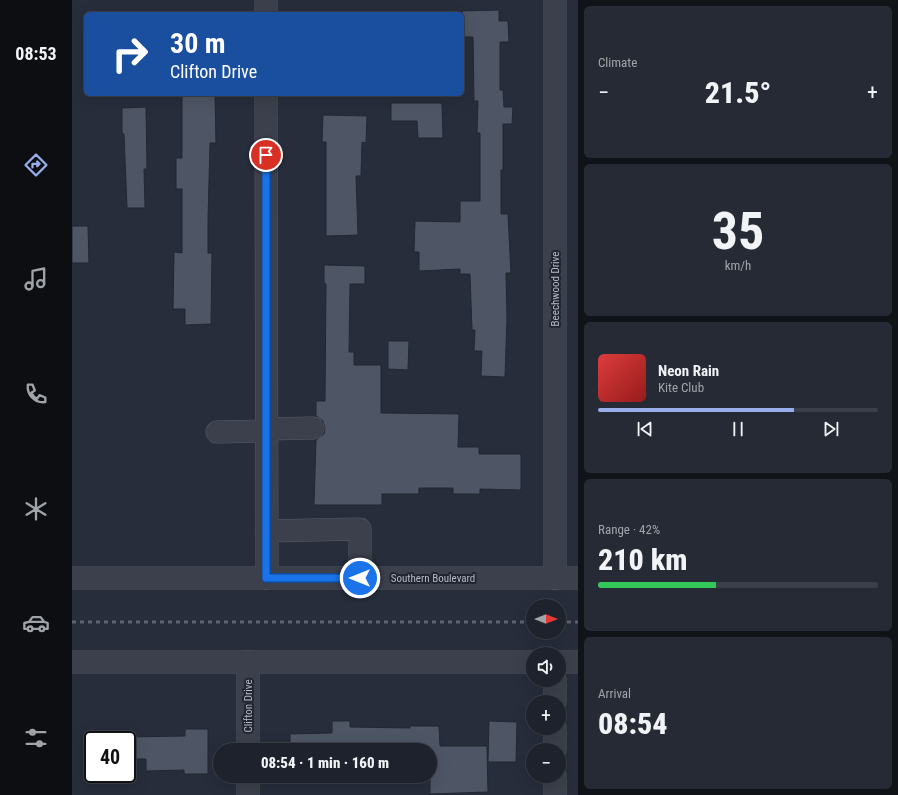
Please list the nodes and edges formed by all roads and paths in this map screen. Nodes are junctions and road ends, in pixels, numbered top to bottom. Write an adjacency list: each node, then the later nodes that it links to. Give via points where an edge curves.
1 (266, 0): 3 (street)
2 (555, 0): 12 (street, Beechwood Drive)
3 (266, 12)
4 (266, 96): 6 (street)
5 (313, 428): 6 (street)
6 (266, 430): 7 (street); 8 (street)
7 (217, 432)
8 (266, 530): 10 (street); 11 (street, via 360,529)
9 (72, 578): 10 (street, Southern Boulevard)
10 (266, 578): 11 (street, Southern Boulevard)
11 (360, 578): 12 (street, Southern Boulevard)
12 (555, 578): 13 (street, Southern Boulevard)
13 (578, 578)
14 (72, 662): 15 (street)
15 (248, 662): 16 (street); 19 (street, Clifton Drive)
16 (526, 662)
17 (566, 662): 18 (street)
18 (578, 662)
19 (248, 743)
20 (248, 783): 22 (street)
21 (554, 783): 23 (street)
22 (248, 795)
23 (555, 795)

